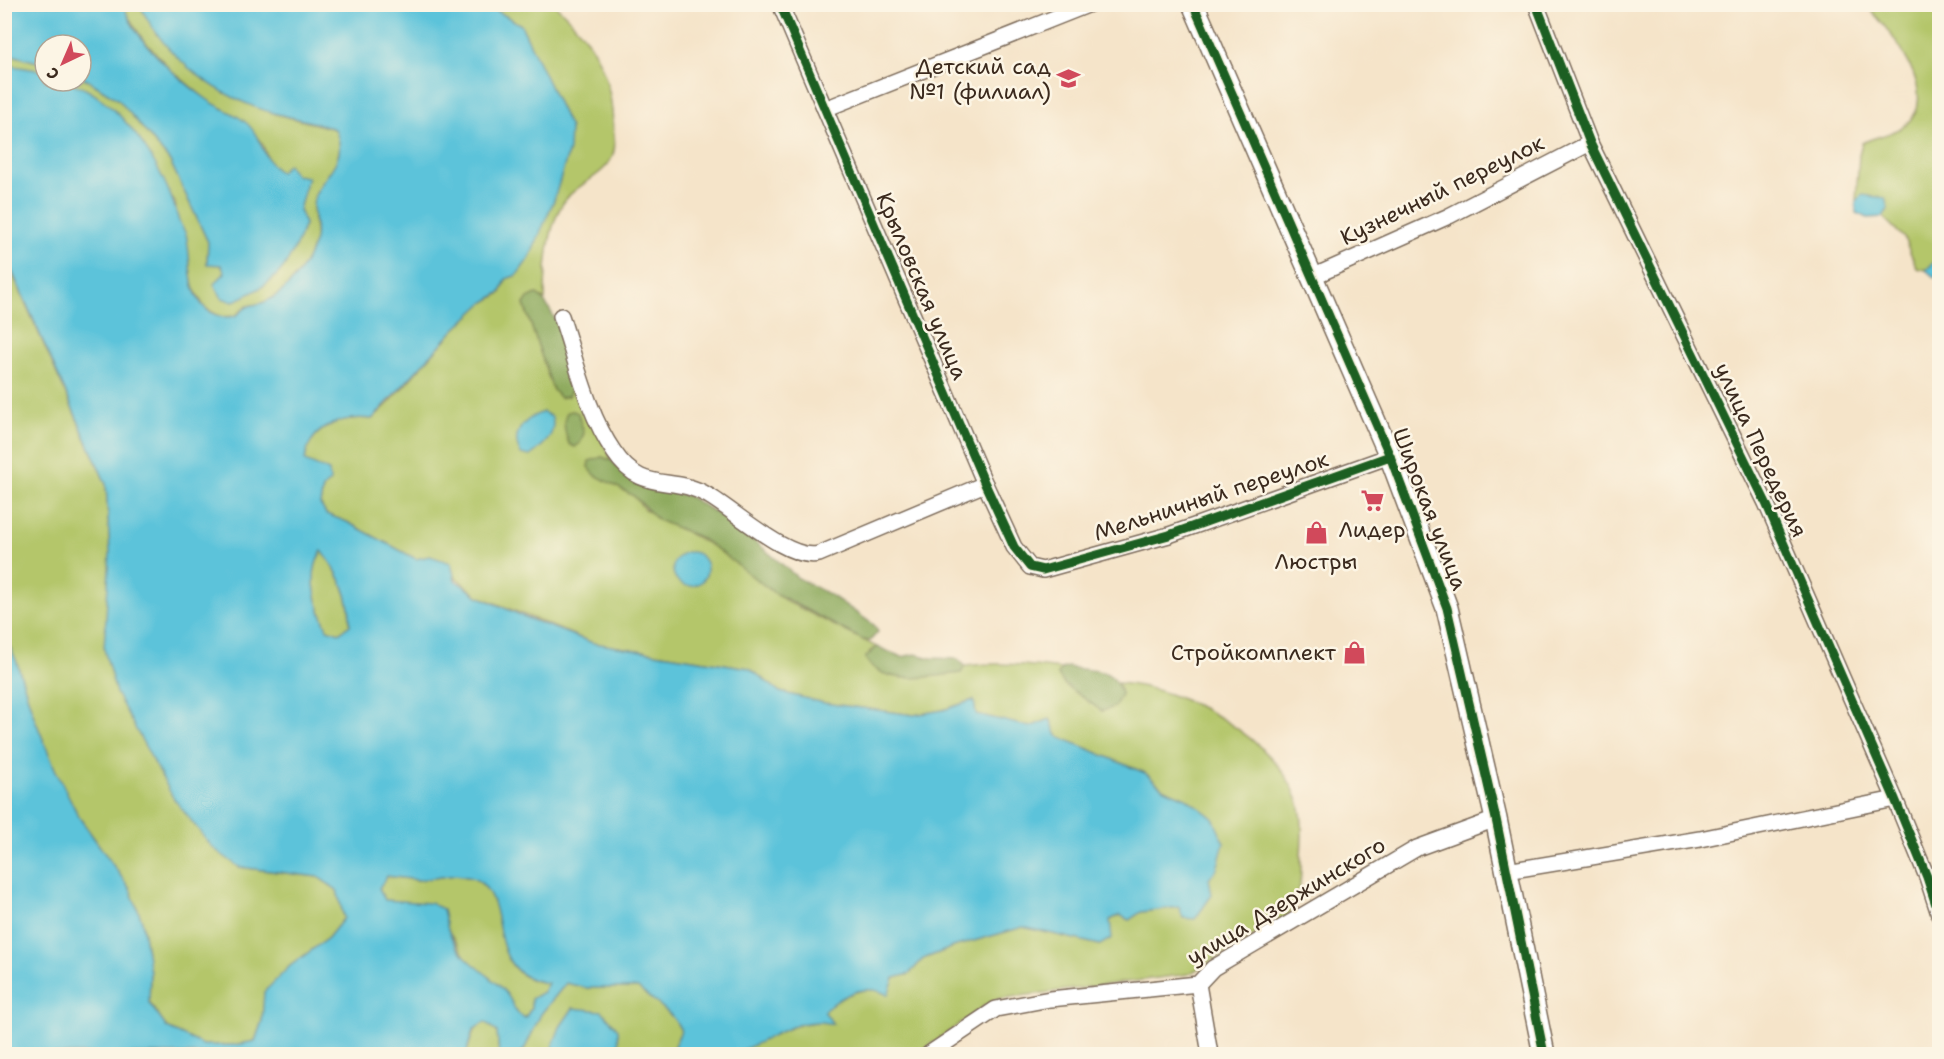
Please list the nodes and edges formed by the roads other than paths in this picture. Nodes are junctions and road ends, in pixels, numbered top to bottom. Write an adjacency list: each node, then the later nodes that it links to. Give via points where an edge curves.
1 (780, 4): 5 (street, Крыловская улица)
2 (1090, 4): 5 (street)
3 (1193, 4): 7 (street, Широкая улица)
4 (1536, 4): 6 (street, улица Передерия)
5 (825, 109): 10 (street, Крыловская улица)
6 (1590, 143): 7 (street, Кузнечный переулок, via 1449,216); 12 (street, улица Передерия, via 1766,503)
7 (1312, 277): 9 (street, Широкая улица)
8 (561, 316): 10 (street, via 597,420 614,452 632,473 642,479 685,485 707,494 805,556 819,554)
9 (1390, 456): 11 (street, Мельничный переулок, via 1169,535); 13 (street, Широкая улица, via 1447,608)
10 (985, 484): 11 (street, Крыловская улица, via 1022,560)
11 (1043, 570)
12 (1895, 799): 14 (street, via 1700,839); 15 (street, улица Передерия)
13 (1496, 819): 14 (street, Широкая улица); 16 (street, улица Дзержинского, via 1417,848 1213,968)
14 (1507, 871): 19 (street, Широкая улица)
15 (1940, 917)
16 (1198, 984): 17 (street, улица Дзержинского, via 1050,999 996,1009); 18 (street)
17 (929, 1054)
18 (1210, 1054)
19 (1544, 1054)

